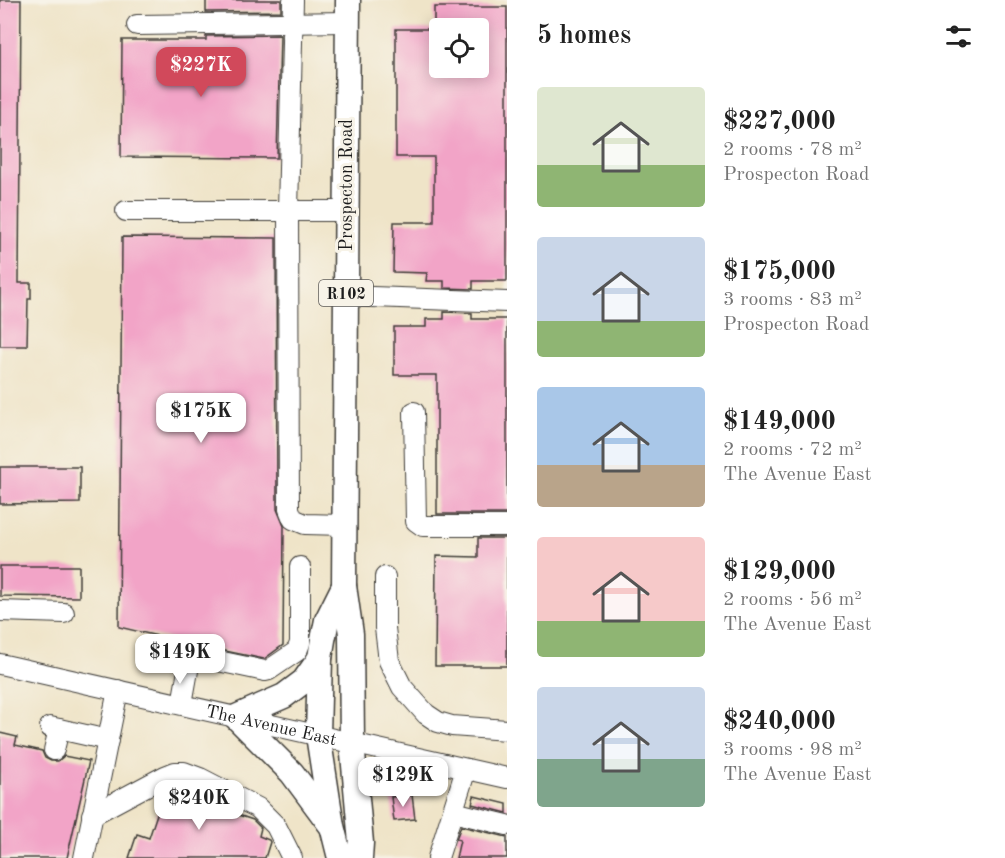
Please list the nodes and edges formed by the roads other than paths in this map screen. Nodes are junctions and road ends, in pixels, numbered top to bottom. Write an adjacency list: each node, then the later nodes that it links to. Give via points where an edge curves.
1 (293, 0): 3 (street)
2 (347, 11): 3 (street); 7 (main road, Prospecton Road / R102)
3 (293, 23): 4 (street); 6 (street)
4 (137, 25)
5 (126, 211): 6 (street)
6 (288, 211): 7 (street); 11 (street, via 289,508 292,519 305,525)
7 (346, 211): 8 (main road, Prospecton Road / R102)
8 (346, 296): 9 (street); 11 (main road, Prospecton Road / R102)
9 (507, 302)
10 (414, 412): 12 (street, via 416,521 423,526)
11 (344, 525): 15 (main road, Prospecton Road / R102)
12 (507, 526)
13 (300, 567): 21 (street, via 297,651 265,671 195,657 189,664)
14 (385, 578): 23 (street, via 389,661 402,687 438,722)
15 (344, 586): 18 (main road, R102, via 327,620); 26 (main road, R102, via 351,634)
16 (0, 611): 17 (street)
17 (64, 613)
18 (320, 658): 22 (main road, via 304,681 284,696); 24 (main road, R102)
19 (0, 664): 20 (street, The Avenue East)
20 (117, 690): 21 (street, The Avenue East); 25 (street)
21 (182, 704): 22 (street, The Avenue East)
22 (236, 717): 24 (street, The Avenue East); 33 (main road, via 292,773)
23 (507, 730)
24 (318, 735): 26 (street, The Avenue East); 33 (main road, R102)
25 (108, 740): 27 (street, via 55,728); 31 (street)
26 (352, 743): 28 (street, The Avenue East); 37 (main road, R102)
27 (54, 750)
28 (466, 769): 29 (street, The Avenue East); 30 (street)
29 (507, 778)
30 (453, 812): 32 (street); 38 (street)
31 (92, 815): 34 (street); 35 (street, via 165,776 184,772 258,808 276,826)
32 (507, 825)
33 (332, 826): 36 (main road, R102)
34 (84, 858)
35 (292, 858)
36 (340, 858)
37 (360, 858)
38 (438, 858)

